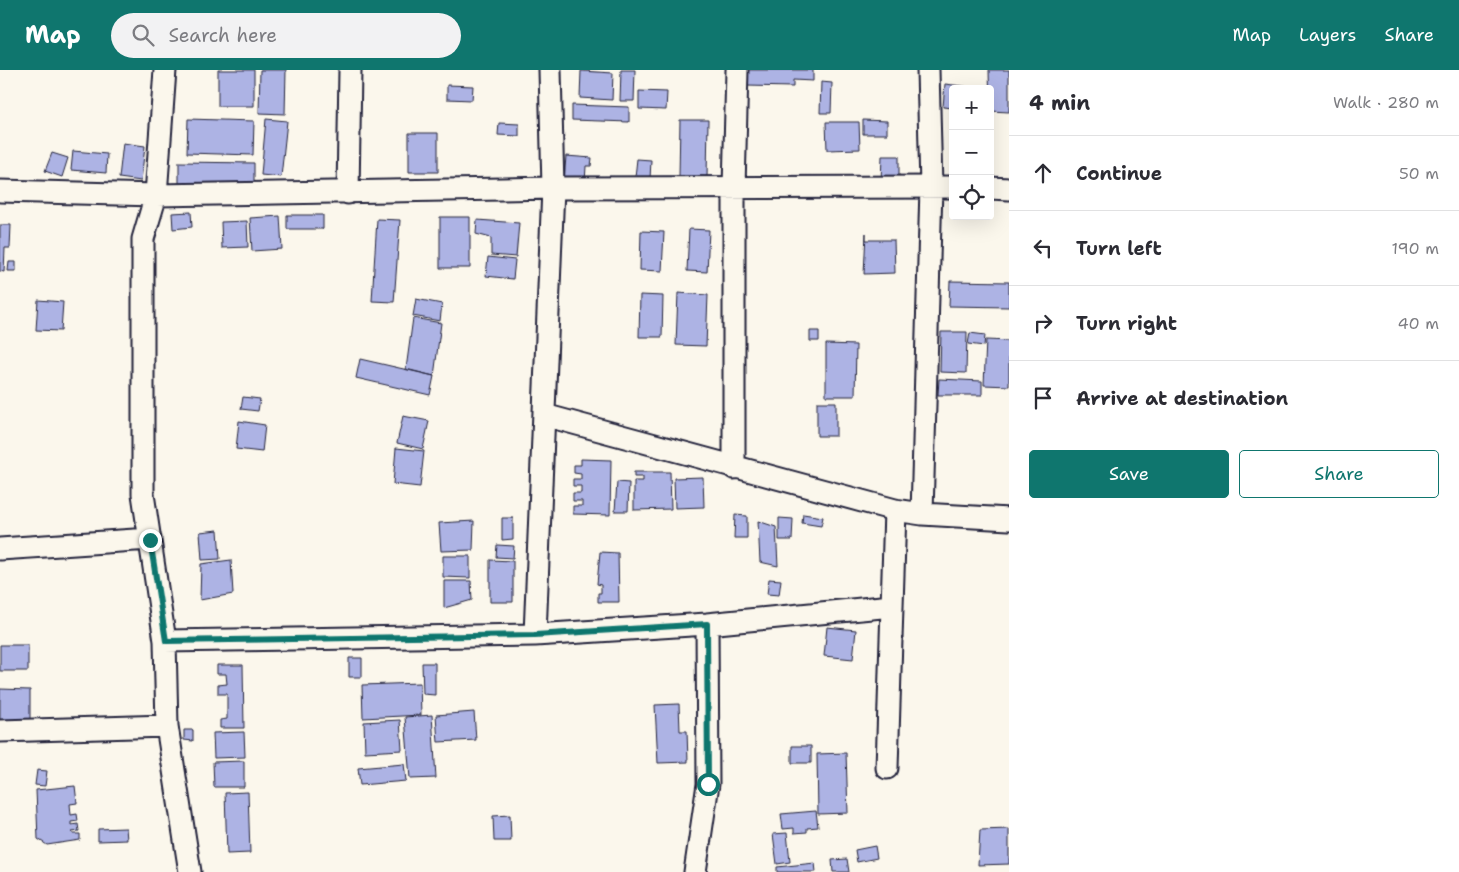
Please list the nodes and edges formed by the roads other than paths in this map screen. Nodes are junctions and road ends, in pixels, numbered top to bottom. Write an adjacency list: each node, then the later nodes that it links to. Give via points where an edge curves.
1 (165, 70): 15 (street)
2 (350, 70): 14 (street)
3 (550, 70): 9 (street)
4 (737, 70): 10 (street)
5 (928, 70): 7 (street)
6 (0, 182): 13 (street)
7 (931, 187): 8 (street); 10 (street); 19 (street)
8 (949, 187)
9 (553, 188): 10 (street); 14 (street); 16 (street)
10 (734, 188): 17 (street)
11 (994, 188): 12 (street)
12 (1009, 189)
13 (0, 191): 15 (street)
14 (348, 193): 15 (street)
15 (156, 195): 21 (street, via 143,239 144,494)
16 (544, 415): 17 (street); 25 (street)
17 (734, 468): 18 (street)
18 (895, 510): 19 (street); 23 (street)
19 (922, 514): 20 (street)
20 (1009, 518)
21 (150, 540): 22 (street); 26 (street)
22 (0, 549)
23 (892, 606): 24 (street); 29 (street)
24 (707, 624): 25 (street); 31 (street, via 708,784)
25 (535, 635): 26 (street)
26 (166, 641): 27 (street)
27 (167, 726): 28 (street); 30 (street)
28 (0, 731)
29 (887, 768)
30 (190, 872)
31 (695, 872)

